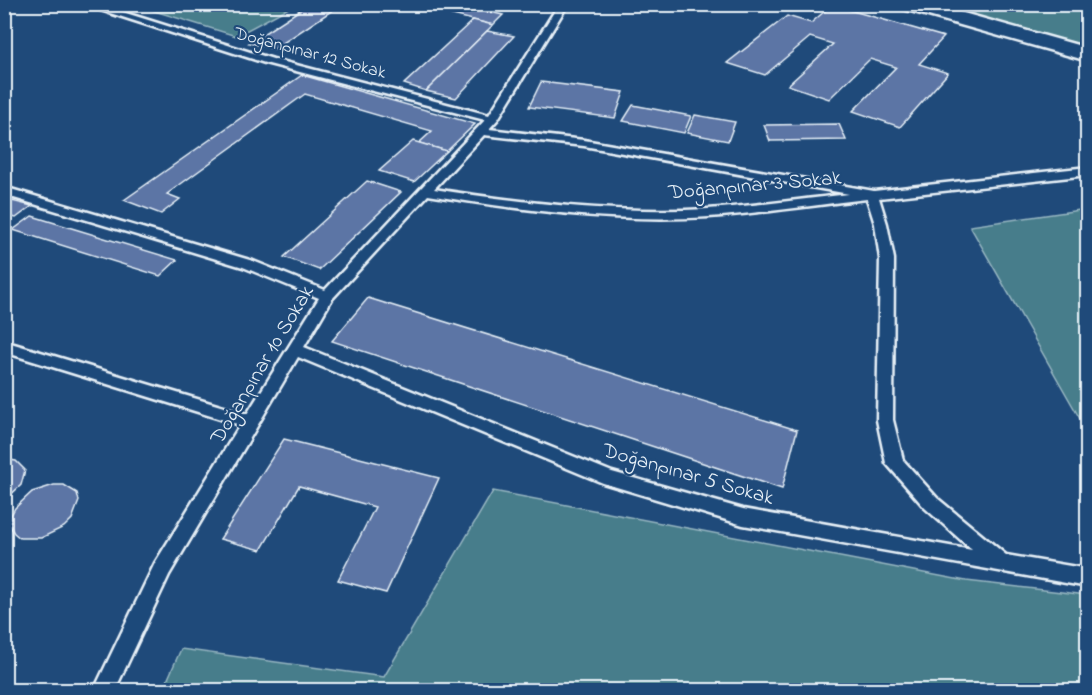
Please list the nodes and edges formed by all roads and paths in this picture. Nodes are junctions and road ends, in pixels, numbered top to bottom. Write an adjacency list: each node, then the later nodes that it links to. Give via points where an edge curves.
1 (86, 4): 5 (lane, Doğanpınar 12 Sokak)
2 (564, 4): 5 (lane, Doğanpınar 10 Sokak)
3 (907, 4): 4 (street)
4 (1088, 55)
5 (487, 125): 7 (lane, Doğanpınar 10 Sokak); 9 (lane, Doğanpınar 12 Sokak)
6 (1088, 171): 9 (lane, Doğanpınar 3 Sokak)
7 (426, 190): 9 (lane, Doğanpınar 3 Sokak, via 527,205 669,215); 10 (lane, Doğanpınar 10 Sokak)
8 (4, 191): 10 (lane, via 217,254)
9 (872, 194): 14 (lane, via 887,259 885,420 895,463 931,504)
10 (327, 296): 12 (lane, Doğanpınar 10 Sokak)
11 (4, 346): 13 (lane)
12 (295, 350): 13 (lane, Doğanpınar 10 Sokak); 14 (lane, Doğanpınar 5 Sokak, via 609,478 743,517)
13 (252, 422): 16 (lane, Doğanpınar 10 Sokak, via 162,569)
14 (1002, 564): 15 (lane, Doğanpınar 5 Sokak)
15 (1088, 578)
16 (104, 690)

